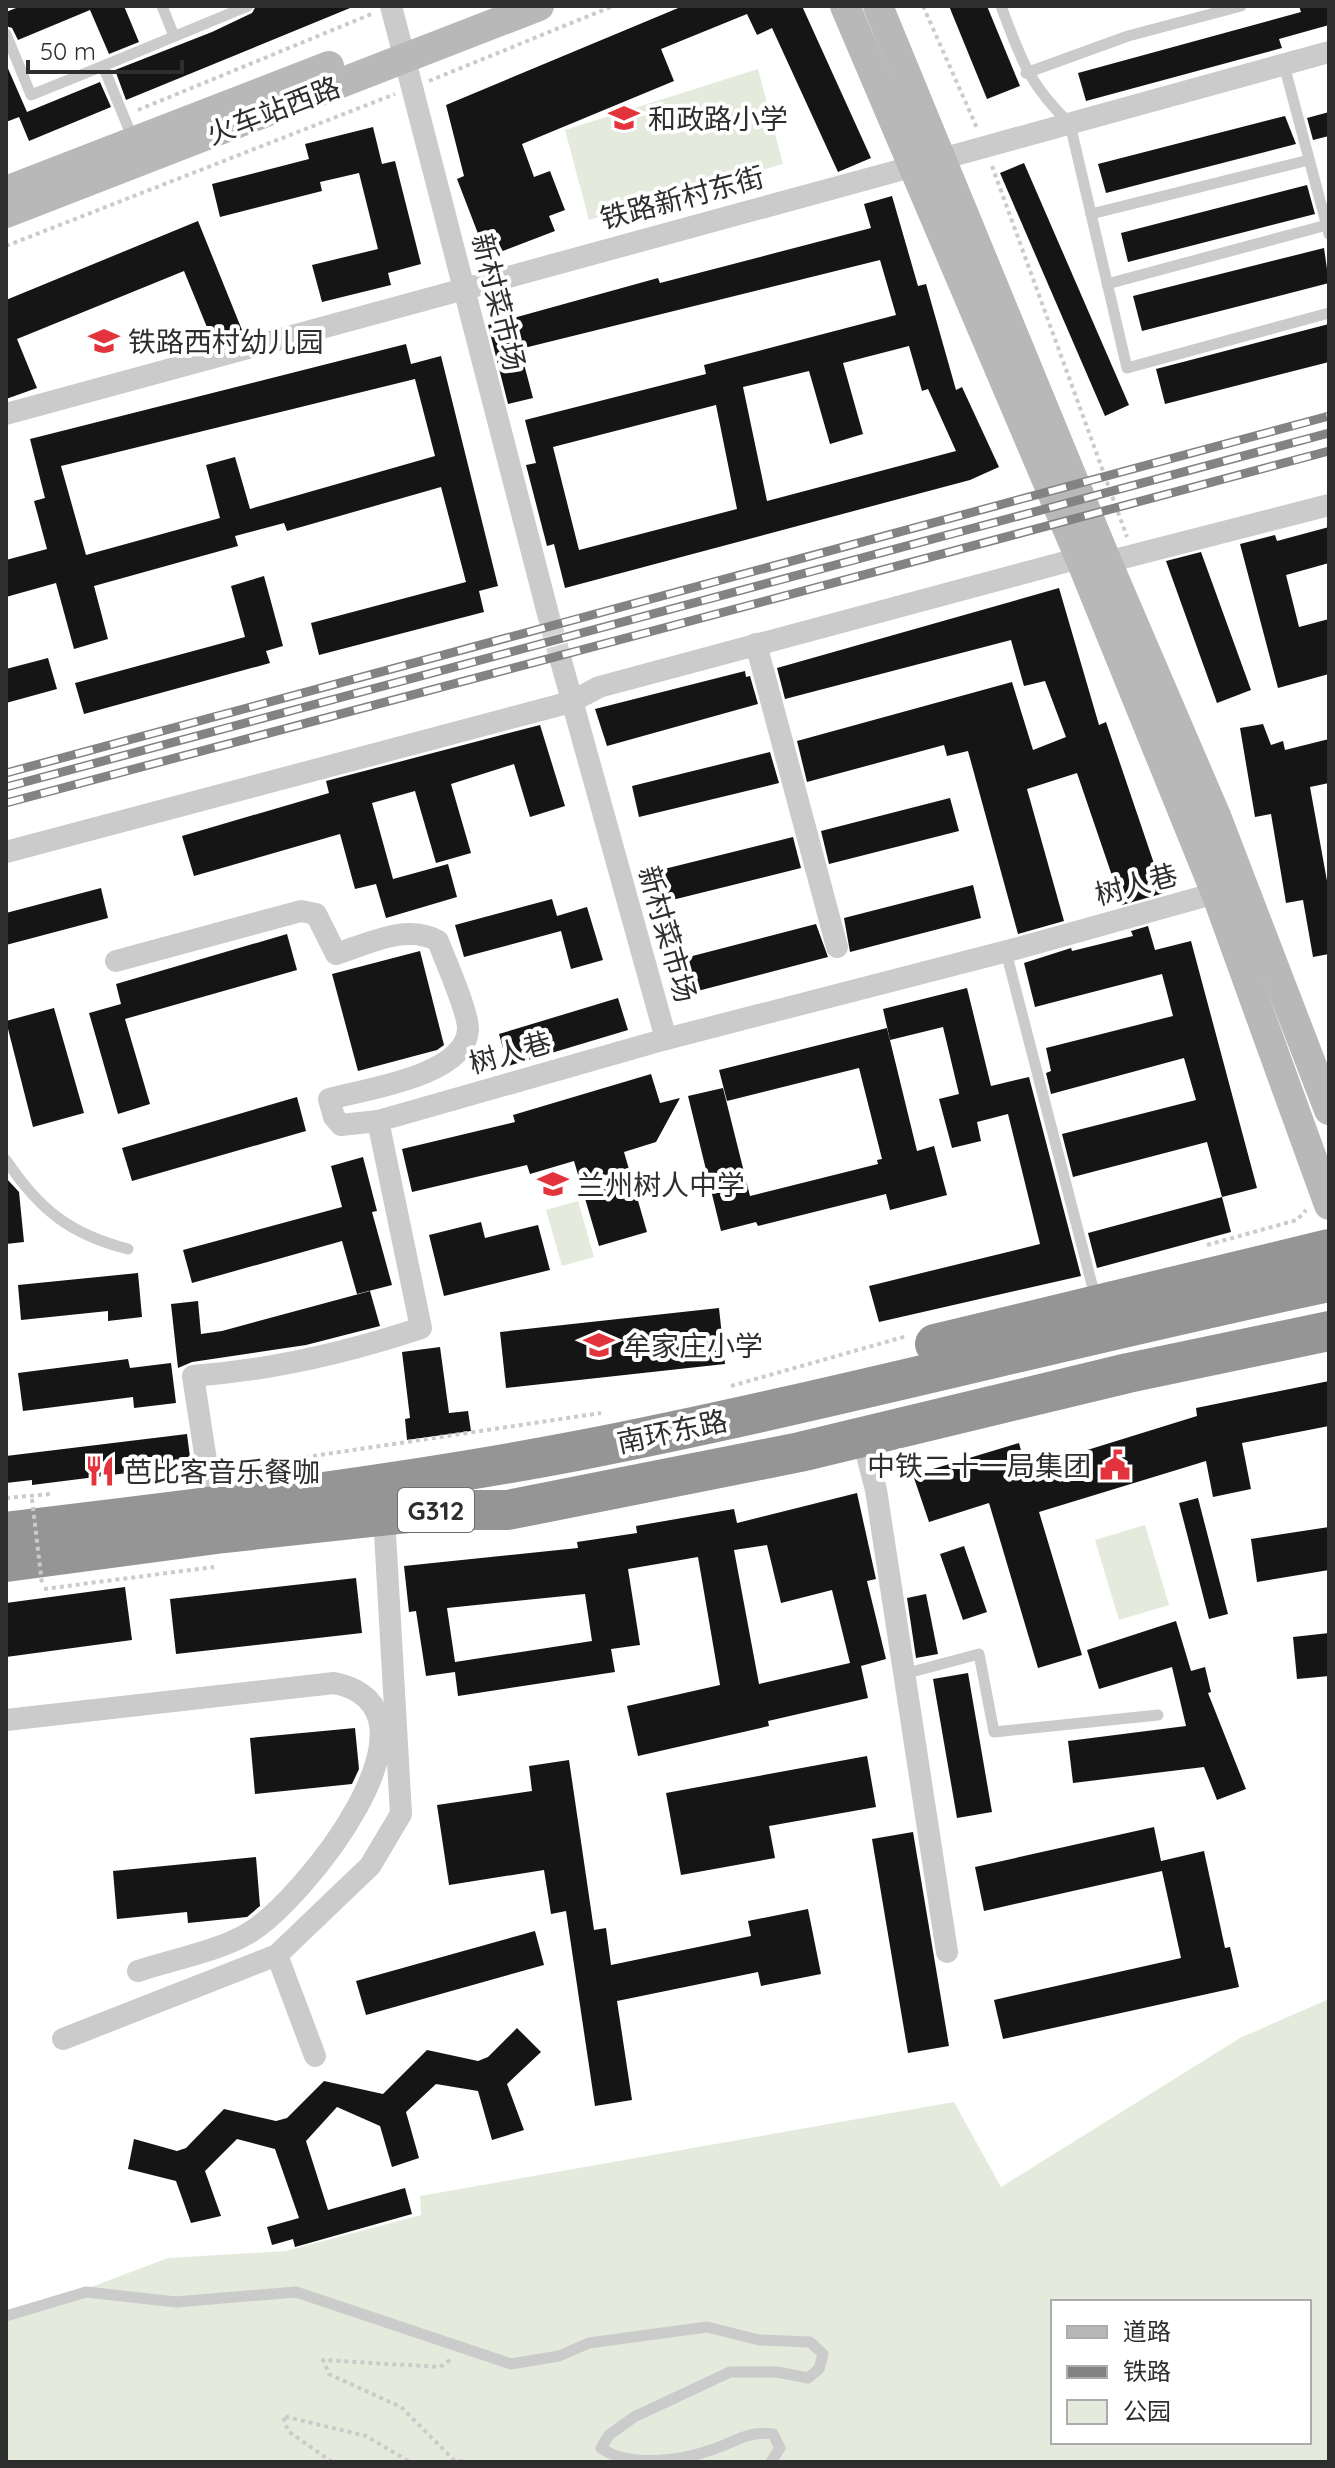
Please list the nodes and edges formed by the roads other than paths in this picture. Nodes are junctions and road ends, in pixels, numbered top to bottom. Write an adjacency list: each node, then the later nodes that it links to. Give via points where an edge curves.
1 (162, 6): 11 (lane)
2 (248, 6): 11 (lane)
3 (484, 6): 12 (street, 火车站西路)
4 (539, 6): 12 (street, 火车站西路)
5 (845, 6): 20 (street)
6 (878, 6): 20 (street)
7 (1001, 6): 16 (lane)
8 (1241, 6): 16 (lane, via 1128,36)
9 (383, 9): 12 (street, 新村菜市场)
10 (6, 34): 15 (lane, via 31,95)
11 (174, 36): 15 (lane)
12 (402, 49): 18 (street, 火车站西路); 22 (street, 火车站西路); 26 (street, 新村菜市场)
13 (1329, 52): 14 (street, 铁路新村东街)
14 (1284, 65): 17 (street, 铁路新村东街); 19 (lane)
15 (103, 66): 18 (lane)
16 (1026, 73): 17 (lane)
17 (1070, 124): 20 (street, 铁路新村东街); 23 (lane)
18 (128, 128): 21 (street, 火车站西路)
19 (1309, 160): 23 (lane); 24 (lane)
20 (928, 163): 26 (street, 铁路新村东街); 30 (street)
21 (6, 191)
22 (6, 213)
23 (1091, 214): 25 (lane)
24 (1328, 230): 25 (lane)
25 (1107, 284): 27 (lane, via 1127,368)
26 (464, 286): 28 (street, 铁路新村东街); 31 (street, 新村菜市场)
27 (1329, 313)
28 (6, 414)
29 (1329, 505): 30 (street)
30 (1107, 558): 32 (street); 36 (street); 41 (street, via 1216,816)
31 (548, 614)
32 (756, 644): 34 (street, via 599,687); 37 (street)
33 (561, 661): 34 (street, 新村菜市场)
34 (571, 702): 35 (street); 40 (street, 新村菜市场)
35 (6, 852)
36 (1216, 893): 38 (street, 树人巷); 44 (street)
37 (837, 947)
38 (1006, 952): 40 (street, 树人巷); 48 (lane)
39 (116, 961): 42 (street, 树人巷, via 301,911 316,914 336,954 406,933 423,932 438,941 468,1027 465,1044 430,1072 329,1099 341,1125)
40 (666, 1039): 42 (street, 树人巷)
41 (1329, 1110)
42 (378, 1121): 54 (street, via 421,1328 298,1362 193,1376)
43 (6, 1160): 45 (lane, via 30,1195 70,1228)
44 (1319, 1204)
45 (128, 1249)
46 (1329, 1249): 48 (highway)
47 (1329, 1282): 51 (highway, 南环东路 / G312)
48 (1097, 1304): 53 (highway, via 750,1393 544,1439)
49 (1329, 1311): 51 (highway, 南环东路 / G312)
50 (1329, 1331): 52 (highway, 南环东路)
51 (716, 1421): 53 (highway, 南环东路 / G312); 55 (highway, 南环东路 / G312)
52 (862, 1436): 55 (highway, 南环东路 / G312, via 508,1510); 59 (street, via 876,1490)
53 (448, 1472): 54 (highway, 南环东路 / G312, via 351,1490)
54 (211, 1489): 57 (highway, 南环东路 / G312)
55 (435, 1510): 56 (highway, 南环东路 / G312)
56 (384, 1516): 58 (highway, 南环东路 / G312); 62 (street)
57 (6, 1532)
58 (6, 1562)
59 (904, 1674): 60 (lane, via 979,1654 994,1732); 63 (street)
60 (1158, 1715)
61 (6, 1720): 62 (street, via 334,1683 361,1693)
62 (388, 1730): 64 (street, via 401,1814 370,1866); 65 (street, via 370,1785 334,1845 288,1901 247,1934)
63 (947, 1952)
64 (277, 1955): 66 (street); 67 (street)
65 (138, 1971)
66 (63, 2039)
67 (315, 2056)
68 (6, 2316): 69 (lane, via 86,2292 176,2302 296,2292 511,2364 559,2356 589,2343 707,2327 759,2340 810,2342 823,2354 819,2369 808,2378 730,2372 620,2425 601,2448 613,2458 647,2461 714,2449 758,2431 773,2434 780,2448)
69 (771, 2462)

